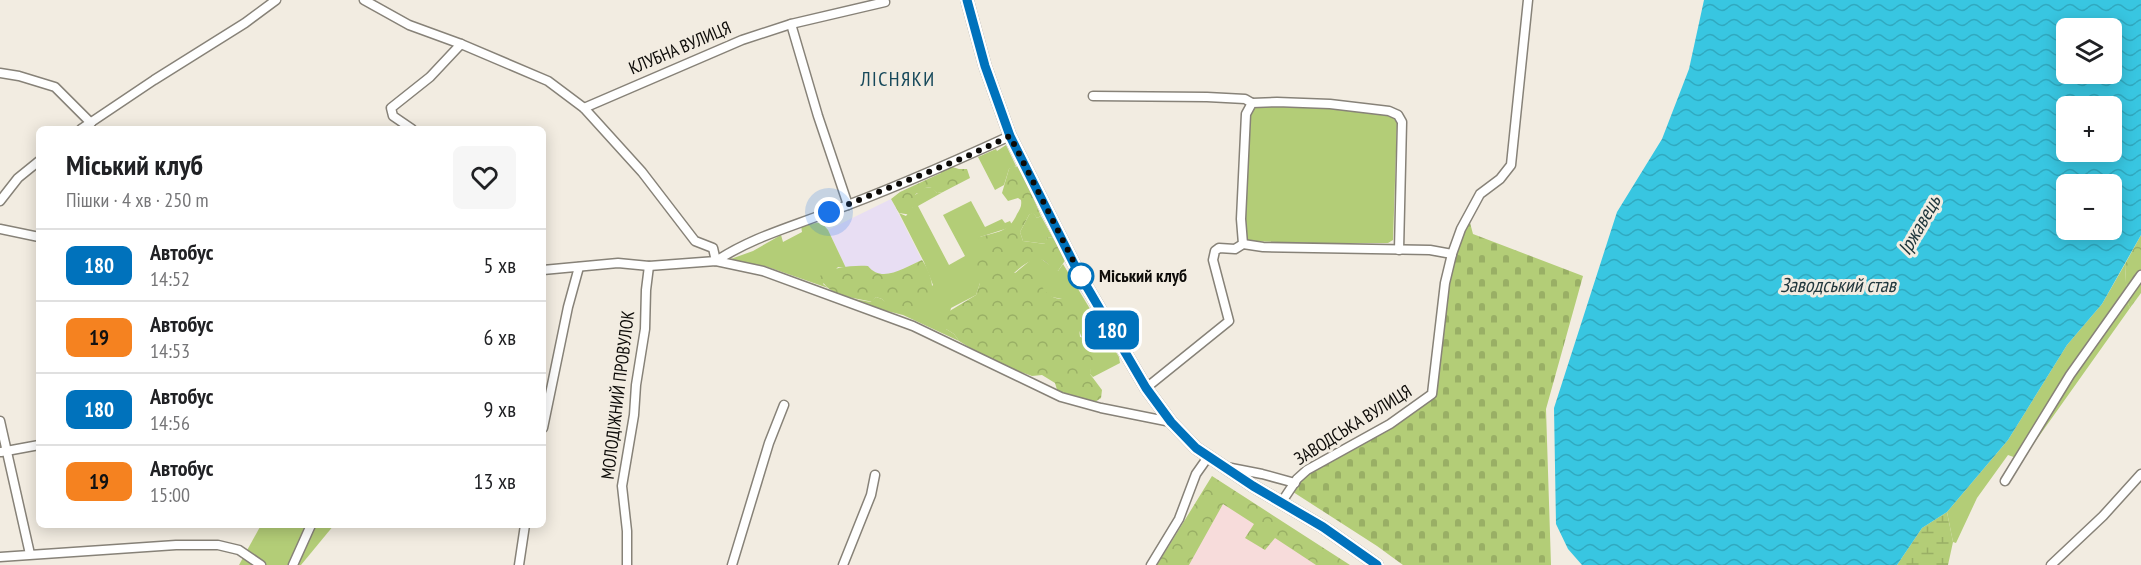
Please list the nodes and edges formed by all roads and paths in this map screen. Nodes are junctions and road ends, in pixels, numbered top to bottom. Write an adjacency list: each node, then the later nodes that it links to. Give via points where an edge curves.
1 (276, 0): 12 (street)
2 (364, 0): 7 (street, via 410,26)
3 (967, 0): 15 (street)
4 (1528, 0): 23 (street, ЗАВОДСЬКА ВУЛИЦЯ, via 1511,165 1480,194)
5 (885, 2): 6 (street, КЛУБНА ВУЛИЦЯ)
6 (791, 24): 11 (street, КЛУБНА ВУЛИЦЯ, via 742,40); 18 (street)
7 (461, 44): 11 (street, via 548,81); 14 (street, via 430,77 391,108 393,116)
8 (0, 73): 12 (street, via 55,87)
9 (1093, 96): 10 (street, via 1207,97 1245,99)
10 (1252, 103): 21 (street, via 1246,114); 22 (street, via 1330,105 1398,115 1402,122)
11 (584, 108): 24 (street, via 642,172 695,241 713,248)
12 (91, 123): 13 (street)
13 (86, 126)
14 (408, 126)
15 (1010, 136): 18 (street); 29 (street, via 1077,270)
16 (36, 163): 17 (street)
17 (0, 201)
18 (848, 205): 24 (street, via 767,233)
19 (0, 229): 20 (street)
20 (36, 236)
21 (1243, 244): 22 (street); 29 (street, via 1235,249 1215,250 1213,260 1229,321)
22 (1399, 250): 23 (street)
23 (1452, 254): 41 (street, ЗАВОДСЬКА ВУЛИЦЯ, via 1432,394 1390,424 1307,470)
24 (716, 261): 25 (street); 33 (street, via 763,271 913,327 1060,397)
25 (649, 266): 26 (street, via 618,263); 50 (street, МОЛОДІЖНИЙ ПРОВУЛОК, via 645,329 622,486)
26 (579, 267): 27 (street); 31 (street)
27 (546, 270)
28 (2141, 275): 40 (street, via 2070,375)
29 (1146, 388): 33 (street)
30 (784, 405): 51 (street)
31 (546, 413)
32 (0, 420): 35 (street)
33 (1171, 422): 36 (street)
34 (36, 446): 35 (street)
35 (3, 452): 45 (street)
36 (1208, 457): 37 (street); 53 (street, via 1196,474 1179,519)
37 (1222, 466): 41 (street); 42 (street)
38 (2141, 474): 55 (street)
39 (875, 475): 52 (street)
40 (2005, 481)
41 (1295, 483): 42 (street, ЗАВОДСЬКА ВУЛИЦЯ)
42 (1281, 503): 54 (street)
43 (310, 528): 48 (street)
44 (525, 528): 49 (street)
45 (30, 554): 46 (street); 47 (street, via 218,545 239,550)
46 (0, 557)
47 (261, 565)
48 (293, 565)
49 (519, 565)
50 (627, 565)
51 (732, 565)
52 (843, 565)
53 (1151, 565)
54 (1377, 565)
55 (2051, 565)

